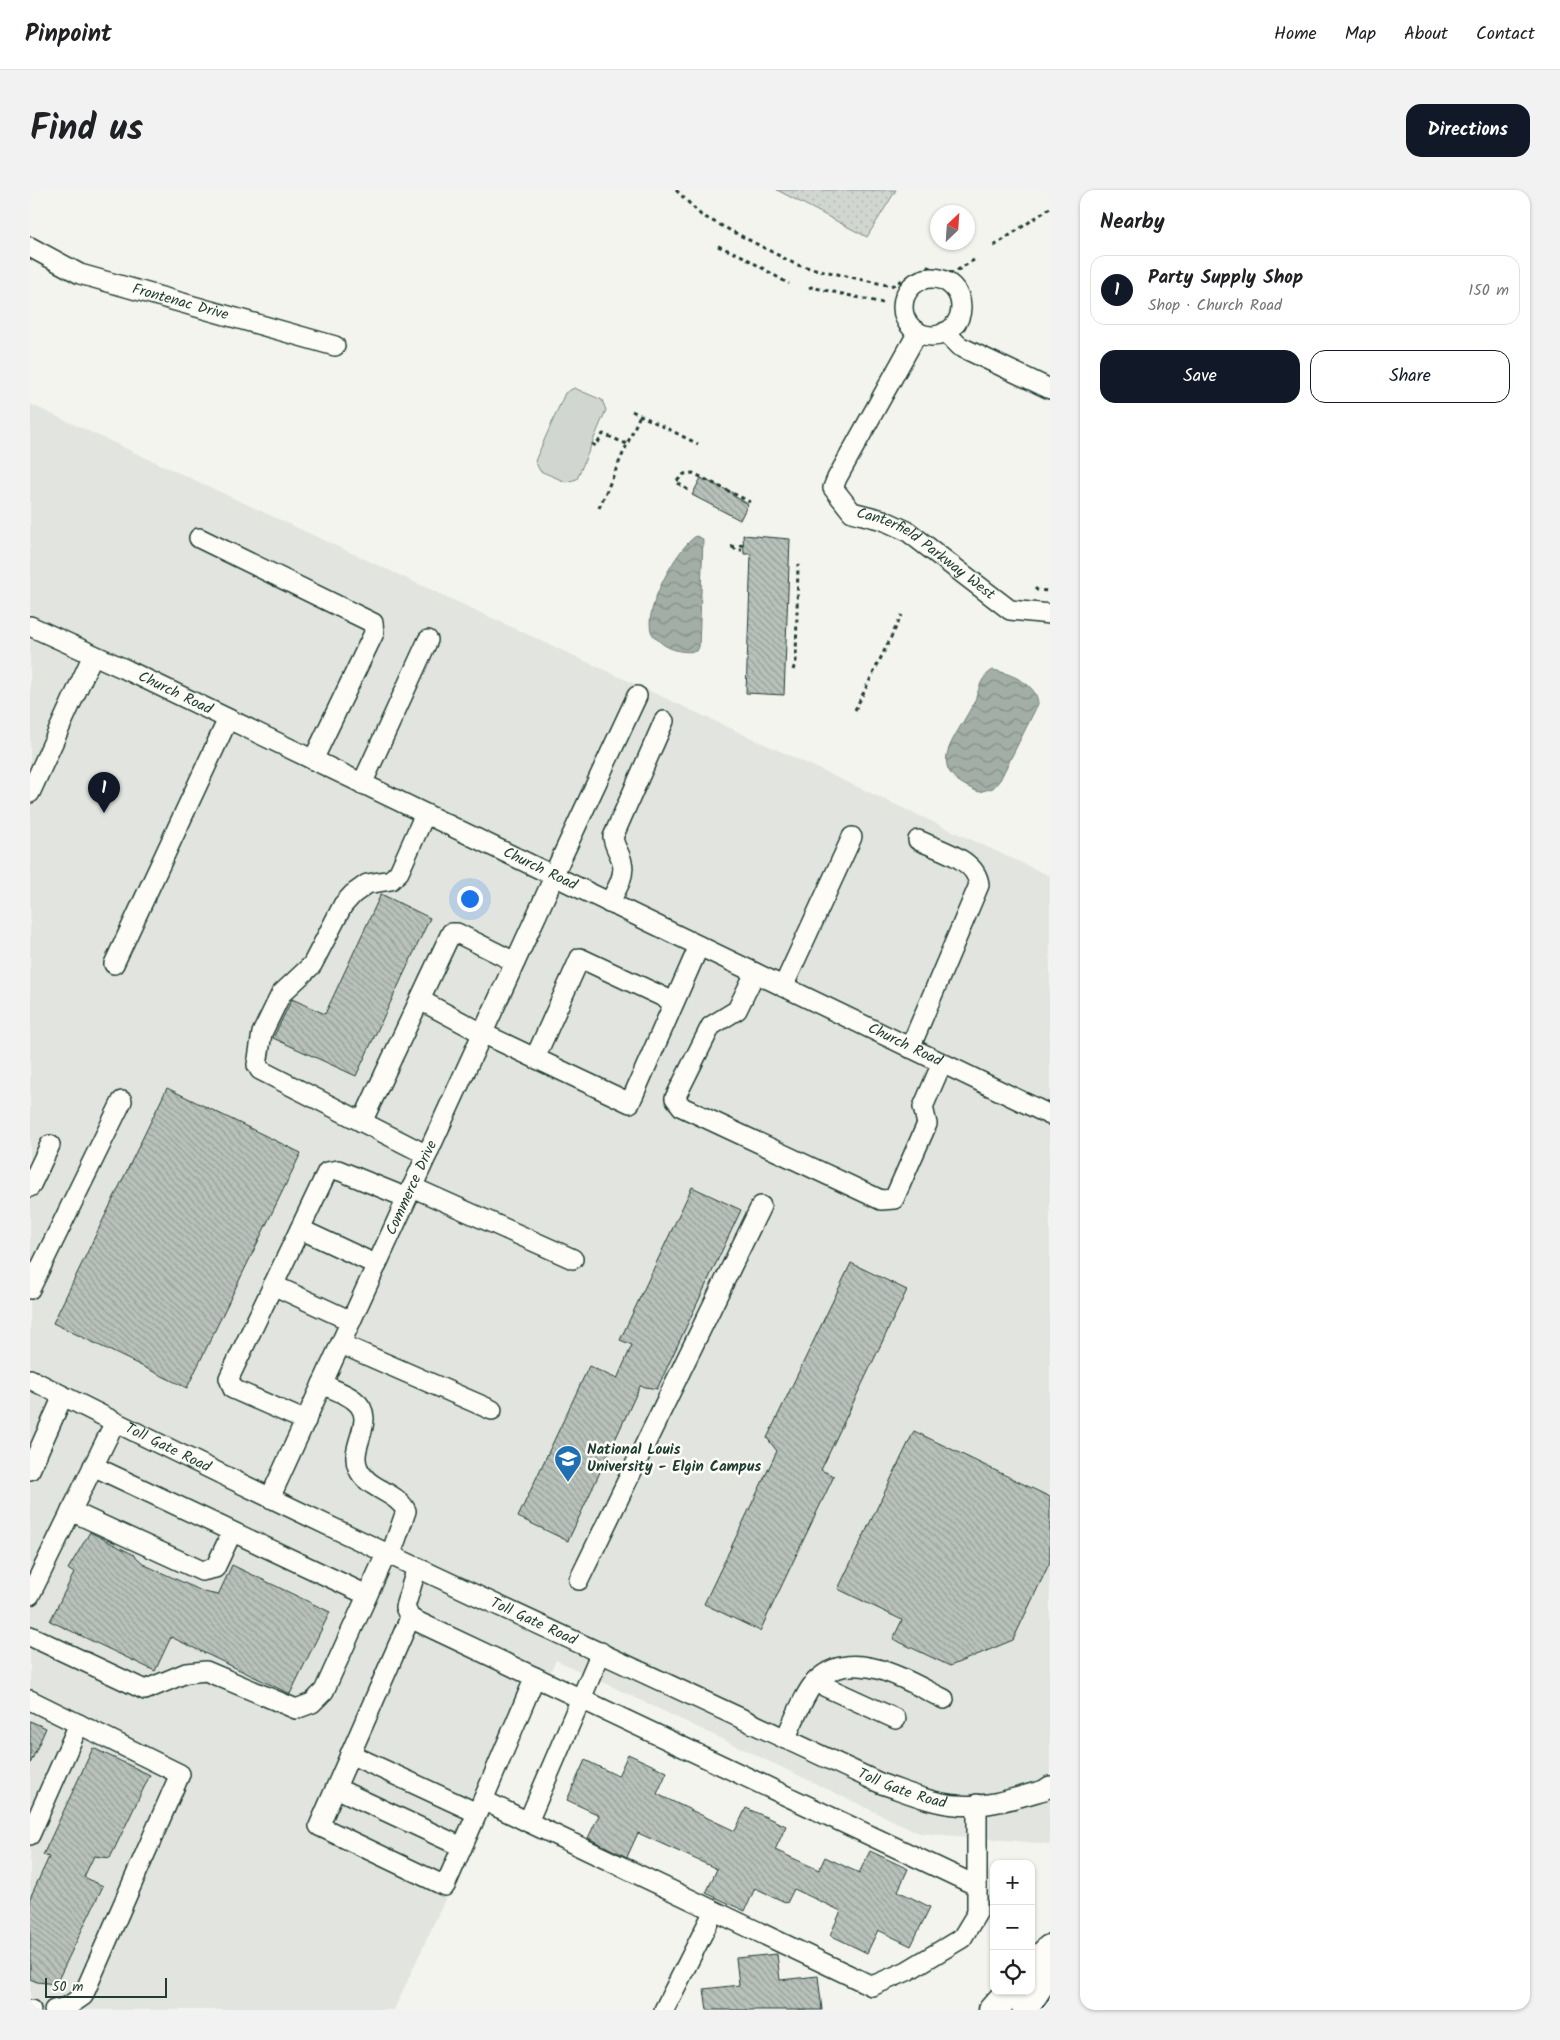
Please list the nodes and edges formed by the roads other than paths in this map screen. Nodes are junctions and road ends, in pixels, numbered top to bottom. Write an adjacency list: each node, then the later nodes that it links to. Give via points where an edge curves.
1 (30, 247): 4 (street, Frontenac Drive, via 80,274)
2 (918, 332): 3 (street, via 927,335); 3 (street, via 906,319 903,301 913,285 930,278 948,283 959,298); 7 (street, Canterfield Parkway West, via 833,488 852,512 883,520 907,531 1010,610)
3 (954, 333): 5 (street, via 959,346)
4 (335, 346)
5 (1050, 389)
6 (200, 538): 14 (street, via 373,624 374,633)
7 (1050, 614)
8 (30, 626): 10 (street, Church Road)
9 (428, 640): 15 (street)
10 (93, 655): 12 (street, Church Road); 16 (street)
11 (637, 696): 20 (street, Commerce Drive)
12 (228, 719): 14 (street, Church Road); 24 (street)
13 (664, 721): 21 (street, via 613,837 623,868)
14 (313, 760): 15 (street, Church Road)
15 (362, 784): 17 (street, Church Road)
16 (30, 793)
17 (425, 814): 20 (street, Church Road); 35 (street, via 399,872 391,880 367,884 353,894 343,905 312,965 281,994 262,1033 256,1057 260,1070)
18 (852, 837): 26 (street)
19 (918, 840): 30 (street, via 973,867 979,885)
20 (553, 876): 21 (street, Church Road); 23 (street, Commerce Drive)
21 (610, 903): 22 (street, Church Road)
22 (698, 946): 25 (street, Church Road); 28 (street)
23 (515, 962): 27 (street, via 451,933); 29 (street, Commerce Drive)
24 (114, 964)
25 (756, 973): 26 (street, Church Road); 32 (street, via 737,1010 711,1026 675,1098 682,1107 881,1200 894,1199 926,1124 923,1107)
26 (784, 987): 30 (street, Church Road)
27 (420, 1000): 29 (street); 35 (street)
28 (674, 1002): 31 (street, via 580,958); 31 (street, via 630,1103)
29 (482, 1033): 31 (street); 37 (street, Commerce Drive)
30 (910, 1048): 32 (street, Church Road)
31 (535, 1058)
32 (942, 1063): 34 (street, Church Road)
33 (122, 1101): 45 (street)
34 (1050, 1115)
35 (362, 1122): 37 (street)
36 (50, 1145): 38 (street)
37 (427, 1155): 39 (street, Commerce Drive)
38 (30, 1187)
39 (410, 1192): 41 (street, via 338,1170 327,1172); 42 (street); 43 (street, Commerce Drive)
40 (761, 1206): 61 (street)
41 (300, 1229): 43 (street); 44 (street)
42 (573, 1259)
43 (377, 1265): 46 (street, Commerce Drive)
44 (273, 1285): 46 (street); 52 (street, via 229,1378 233,1389)
45 (30, 1289)
46 (351, 1322): 47 (street, Commerce Drive)
47 (341, 1344): 49 (street, Commerce Drive); 51 (street)
48 (30, 1379): 50 (street, Toll Gate Road)
49 (322, 1384): 52 (street, Commerce Drive); 59 (street, via 354,1400 362,1410 366,1422 355,1454 358,1469 369,1482 403,1504 406,1511)
50 (63, 1396): 53 (street, Toll Gate Road); 55 (street)
51 (492, 1410)
52 (306, 1421): 56 (street, Commerce Drive)
53 (114, 1424): 54 (street); 56 (street, Toll Gate Road)
54 (93, 1466): 57 (street); 58 (street)
55 (30, 1470)
56 (270, 1498): 59 (street, Toll Gate Road)
57 (71, 1511): 58 (street, via 202,1571 215,1568); 62 (street)
58 (232, 1532): 63 (street)
59 (389, 1553): 60 (street, Toll Gate Road); 63 (street)
60 (417, 1566): 64 (street, via 405,1607); 66 (street, Toll Gate Road)
61 (578, 1580)
62 (30, 1595)
63 (367, 1596): 65 (street, via 324,1691 312,1704 296,1709 206,1671 186,1673 145,1690)
64 (410, 1618): 67 (street); 75 (street)
65 (30, 1636)
66 (601, 1652): 69 (street); 74 (street, Toll Gate Road)
67 (534, 1676): 69 (street); 79 (street)
68 (815, 1682): 70 (street, via 833,1668 869,1665); 72 (street); 74 (street)
69 (582, 1699): 80 (street); 83 (street)
70 (944, 1699)
71 (30, 1700): 73 (street)
72 (896, 1719)
73 (79, 1724): 81 (street); 89 (street, via 180,1774 83,1996 67,2007)
74 (785, 1739): 78 (street, Toll Gate Road, via 882,1784 957,1805)
75 (350, 1754): 77 (street); 79 (street)
76 (1050, 1786): 78 (street, Toll Gate Road, via 1001,1802)
77 (336, 1788): 82 (street); 82 (street, via 319,1826 445,1886)
78 (977, 1804): 83 (street)
79 (480, 1806): 80 (street); 82 (street)
80 (528, 1822): 84 (street)
81 (30, 1835)
82 (462, 1847)
83 (977, 1886): 84 (street, via 977,1913 962,1938 907,1971 872,1986)
84 (714, 1911): 90 (street)
85 (1050, 1949): 86 (highway)
86 (1035, 1965)
87 (1050, 1971): 92 (main road)
88 (1006, 1995): 91 (highway)
89 (54, 2010)
90 (664, 2010)
91 (993, 2010)
92 (1025, 2010)

